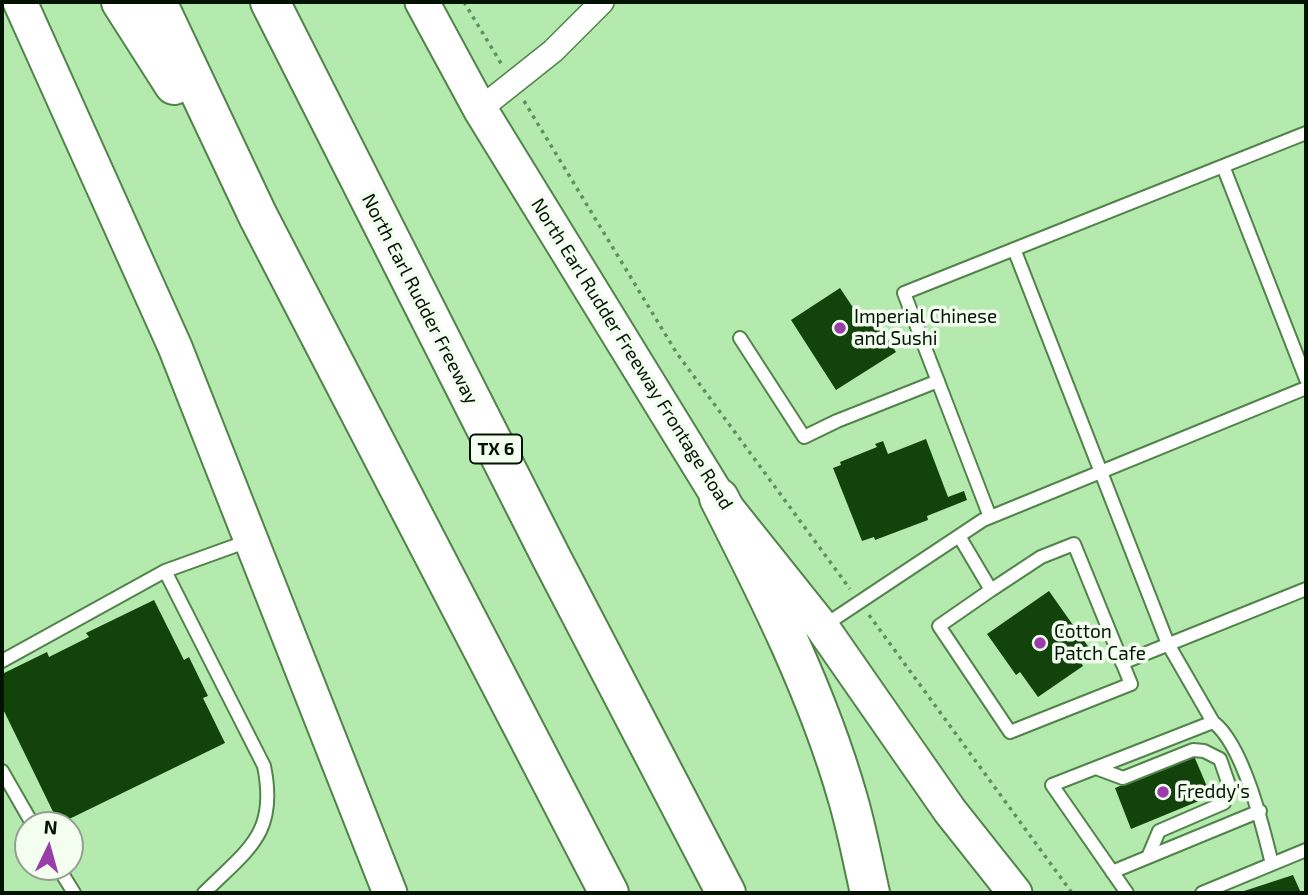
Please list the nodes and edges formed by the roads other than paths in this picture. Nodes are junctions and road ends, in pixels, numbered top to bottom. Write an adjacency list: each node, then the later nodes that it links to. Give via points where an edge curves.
1 (20, 2): 20 (main road, via 175,347)
2 (121, 2): 10 (highway)
3 (157, 2): 10 (highway)
4 (270, 2): 40 (highway, North Earl Rudder Freeway / TX 6)
5 (422, 2): 7 (main road, North Earl Rudder Freeway Frontage Road)
6 (602, 2): 7 (street, via 552,51)
7 (480, 109): 17 (main road, North Earl Rudder Freeway Frontage Road)
8 (1306, 133): 9 (lane)
9 (1223, 166): 11 (lane); 13 (lane)
10 (258, 216): 39 (highway)
11 (1014, 249): 14 (lane, via 904,293); 16 (lane)
12 (740, 338): 14 (lane, via 804,437)
13 (1306, 379)
14 (938, 381): 18 (lane)
15 (1306, 388): 16 (lane)
16 (1101, 472): 18 (lane); 25 (lane)
17 (719, 498): 24 (main road, North Earl Rudder Freeway Frontage Road); 41 (highway, via 770,597 804,678 848,798)
18 (990, 517): 19 (lane)
19 (959, 536): 23 (lane); 24 (lane)
20 (251, 540): 21 (lane); 38 (main road)
21 (165, 571): 26 (lane); 37 (lane, via 264,766 268,787 265,825)
22 (1306, 589): 25 (lane)
23 (991, 590): 27 (lane, via 1041,557 1074,544); 27 (lane, via 939,626 1010,732 1131,684)
24 (822, 627): 42 (main road, North Earl Rudder Freeway Frontage Road, via 950,811)
25 (1168, 644): 27 (lane); 28 (lane)
26 (2, 661)
27 (1122, 663)
28 (1213, 722): 29 (lane); 32 (lane, via 1225,731)
29 (1096, 768): 34 (lane, via 1123,778 1193,750 1220,759 1229,785 1224,803 1159,831); 36 (lane, via 1052,785)
30 (2, 771): 31 (lane)
31 (25, 811)
32 (1259, 811): 34 (lane); 35 (lane)
33 (1306, 850): 35 (lane)
34 (1148, 858): 36 (lane)
35 (1272, 864): 44 (lane)
36 (1112, 872): 43 (lane)
37 (204, 893)
38 (390, 893)
39 (609, 893)
40 (726, 893)
41 (870, 893)
42 (1015, 893)
43 (1127, 893)
44 (1202, 893)

